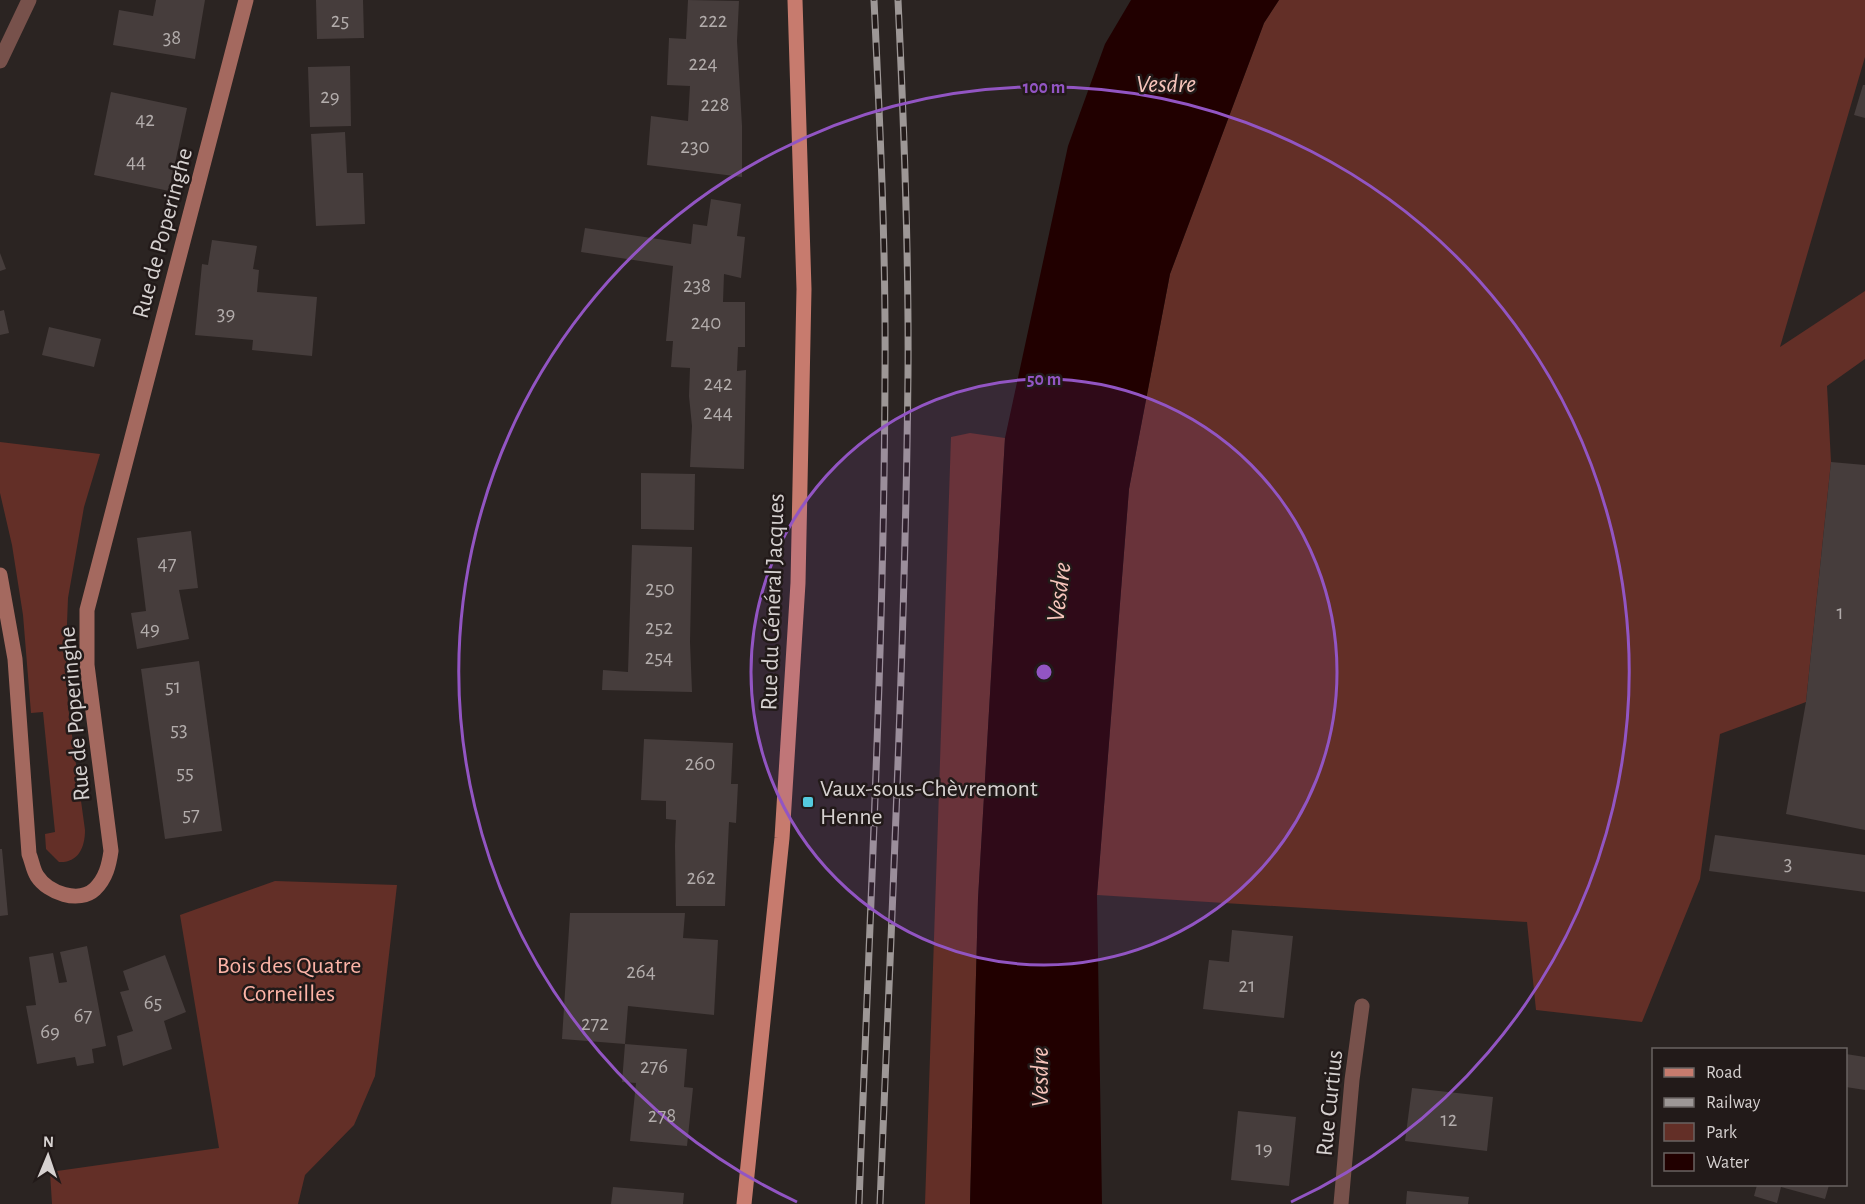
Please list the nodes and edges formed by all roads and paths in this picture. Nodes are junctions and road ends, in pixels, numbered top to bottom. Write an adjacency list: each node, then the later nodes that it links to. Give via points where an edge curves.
1 (29, 0): 4 (street)
2 (246, 0): 5 (street, Rue de Poperinghe, via 87,610 87,665 111,851 109,868 102,880 94,891 82,896 54,891 37,876 29,854 15,659)
3 (795, 0): 7 (main road, Rue du Général Jacques, via 804,289 798,583 782,838)
4 (0, 61)
5 (0, 575)
6 (1362, 1006): 8 (street, Rue Curtius)
7 (744, 1204)
8 (1341, 1204)

